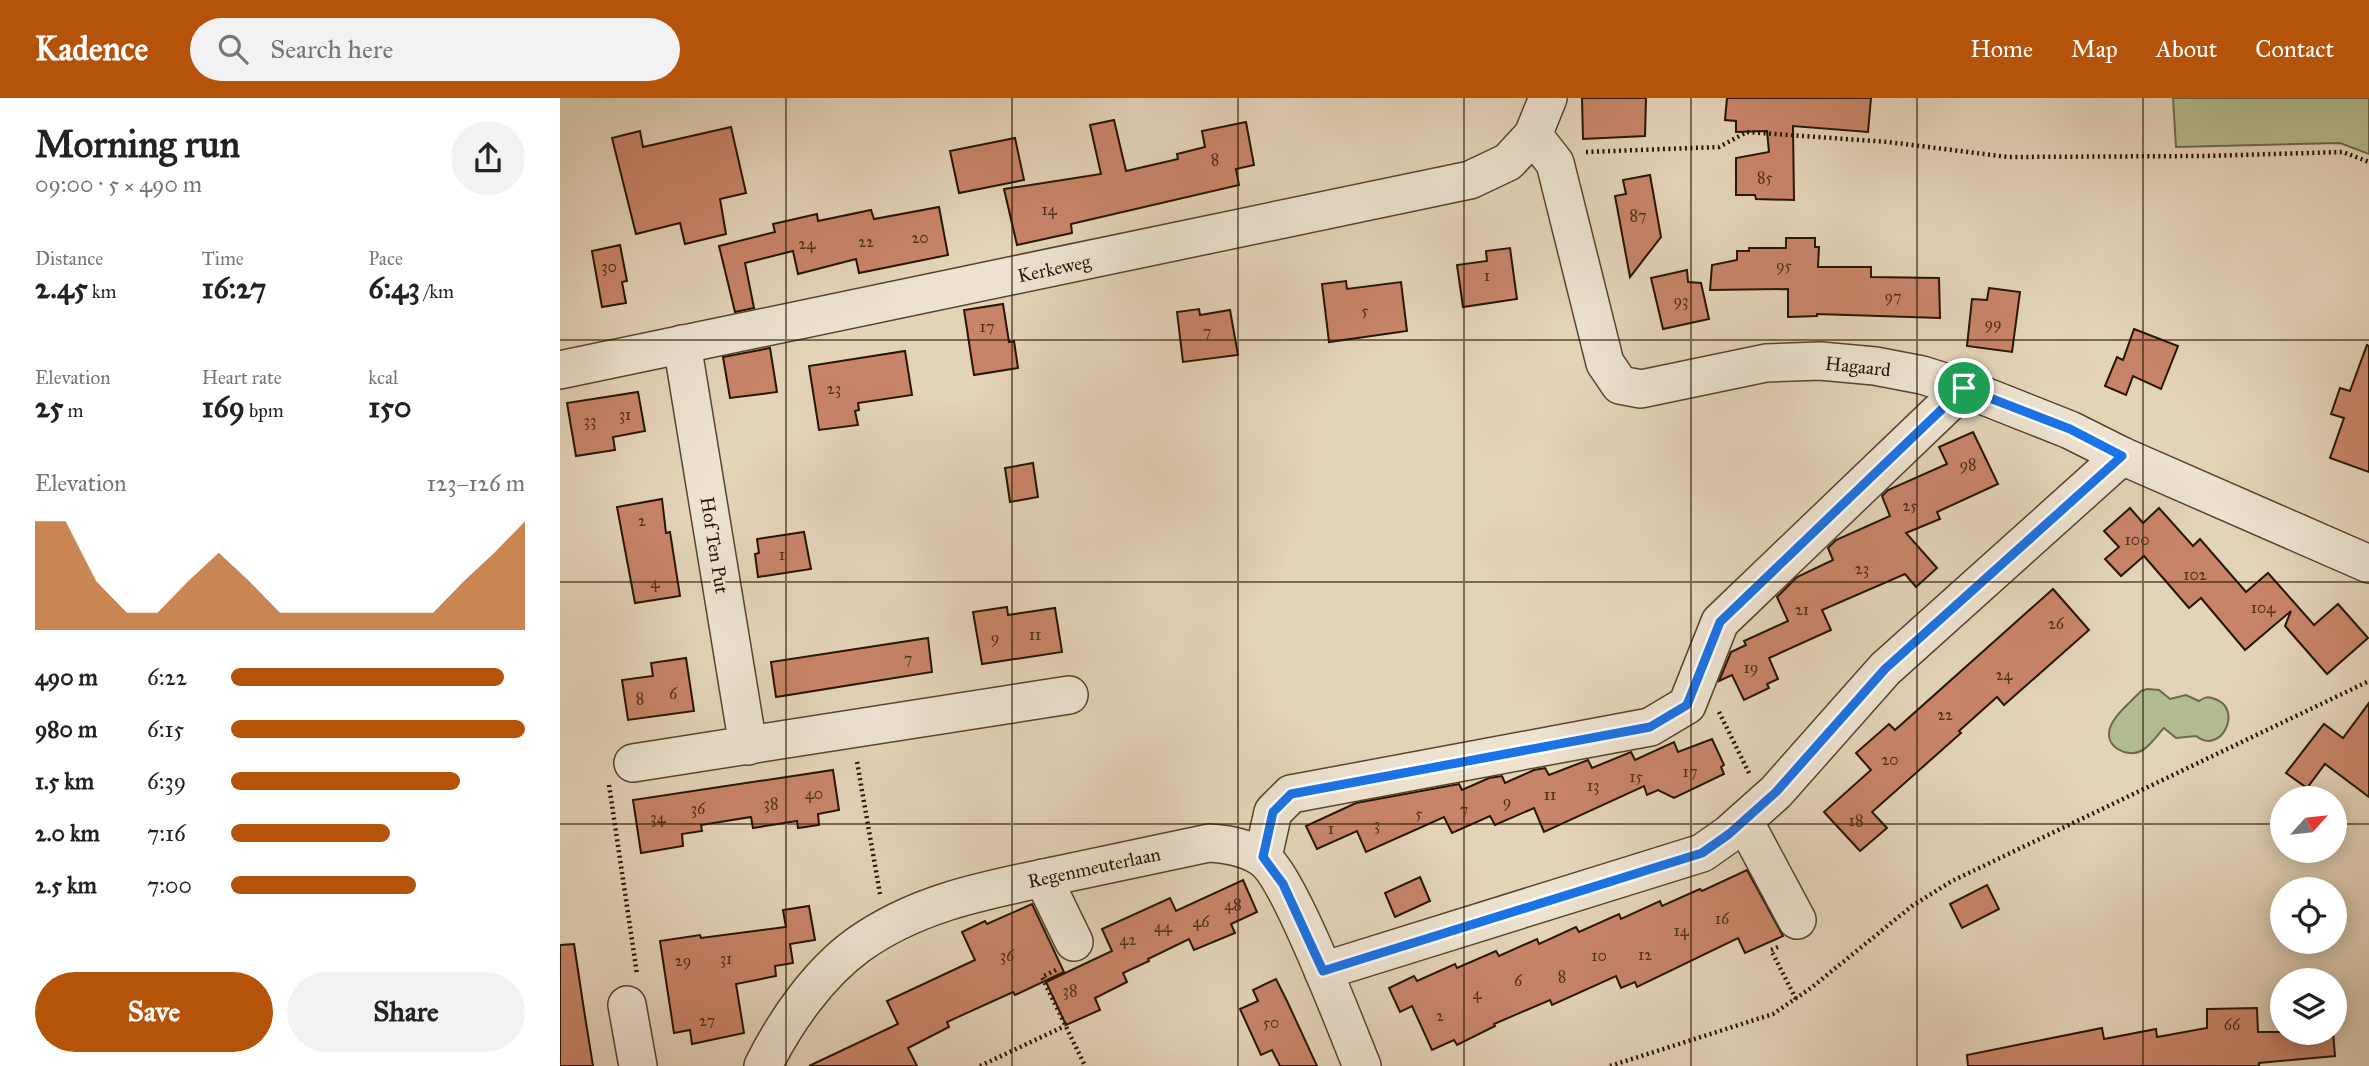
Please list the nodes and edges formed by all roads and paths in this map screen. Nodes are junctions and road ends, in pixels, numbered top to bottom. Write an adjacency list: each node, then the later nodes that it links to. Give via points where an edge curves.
1 (1548, 98): 2 (street)
2 (1541, 144): 3 (path, via 1719,147 1747,132 2008,157 2343,152); 4 (street, Kerkeweg, via 1470,180); 6 (street, Hagaard, via 1555,163 1605,363 1620,385 1641,389 1766,363 1820,362 1875,366)
3 (2369, 162)
4 (682, 344): 5 (street, Kerkeweg); 13 (street, Hof Ten Put)
5 (560, 370)
6 (1964, 388): 7 (street, Hagaard, via 2070,429); 16 (street, via 1720,622 1687,705 1650,727 1291,794 1273,812)
7 (2122, 456): 8 (street, Hagaard); 15 (street, via 1885,669)
8 (2369, 564)
9 (2369, 681): 22 (path, via 1952,881 1912,906)
10 (1069, 695): 11 (street)
11 (852, 730): 13 (street); 17 (path)
12 (1729, 734): 15 (path)
13 (748, 746): 14 (street)
14 (620, 768): 23 (path, via 639,982)
15 (1754, 812): 19 (street); 21 (street, via 1702,853)
16 (1263, 857): 18 (street, Regenmeuterlaan, via 1232,844 1209,843); 21 (street, via 1283,884)
17 (877, 878)
18 (1043, 878): 20 (street); 26 (street, Regenmeuterlaan, via 953,898 905,918 857,946 812,988)
19 (1797, 920): 22 (path, via 1798,936 1771,950)
20 (1074, 942): 24 (path, via 1063,961 1065,966 1042,977)
21 (1323, 971): 29 (street)
22 (1796, 999): 30 (path, via 1773,1014)
23 (627, 1005): 25 (street)
24 (1065, 1026): 27 (path); 28 (path)
25 (638, 1066)
26 (762, 1066)
27 (980, 1066)
28 (1085, 1066)
29 (1362, 1066)
30 (1610, 1066)

